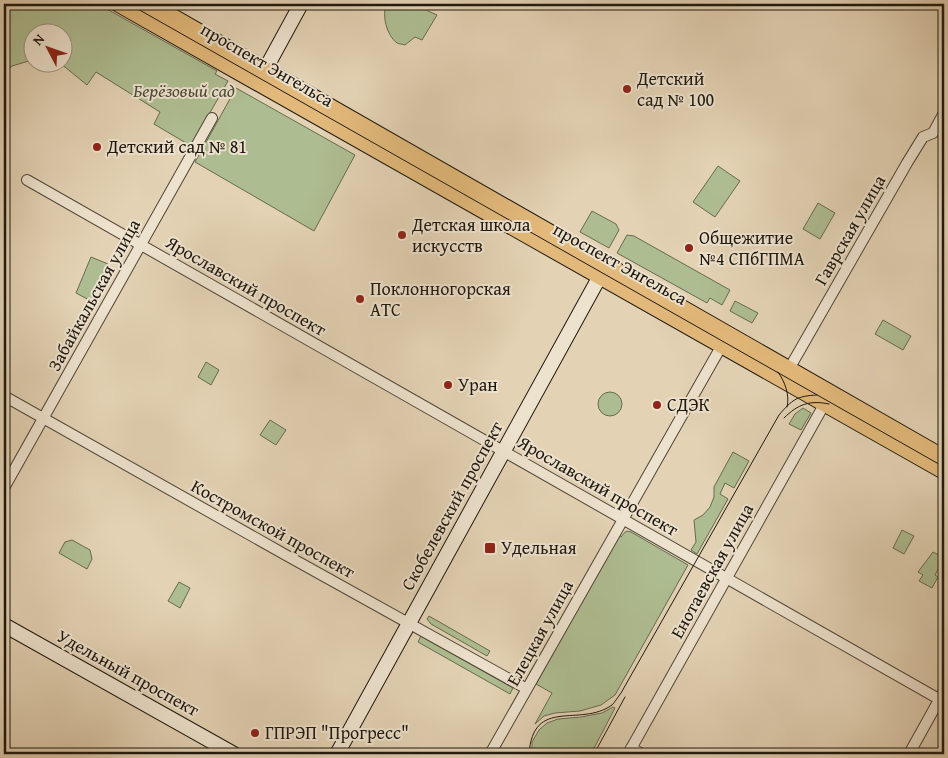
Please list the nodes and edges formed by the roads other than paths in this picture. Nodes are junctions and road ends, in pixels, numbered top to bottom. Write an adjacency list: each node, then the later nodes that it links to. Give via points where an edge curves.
1 (119, 4): 4 (main road, проспект Энгельса)
2 (150, 4): 4 (main road, проспект Энгельса)
3 (302, 4): 4 (street)
4 (262, 76): 9 (main road, проспект Энгельса)
5 (944, 113): 11 (street, Гаврская улица, via 932,133 923,137 907,163)
6 (212, 118): 8 (street, Забайкальская улица)
7 (26, 180): 8 (street, Ярославский проспект)
8 (141, 245): 14 (street, Забайкальская улица); 15 (street, Ярославский проспект)
9 (603, 270): 10 (main road, проспект Энгельса); 11 (main road, проспект Энгельса); 15 (street, Скобелевский проспект)
10 (722, 345): 13 (main road, проспект Энгельса); 19 (street, Елецкая улица)
11 (789, 369): 16 (main road, проспект Энгельса)
12 (4, 396): 14 (street, Костромской проспект)
13 (825, 403): 17 (main road, проспект Энгельса); 20 (street, Енотаевская улица)
14 (43, 418): 18 (street, Забайкальская улица); 21 (street, Костромской проспект)
15 (504, 452): 19 (street, Ярославский проспект); 21 (street, Скобелевский проспект)
16 (944, 458)
17 (944, 471)
18 (4, 488)
19 (623, 519): 20 (street, Ярославский проспект); 23 (street, Елецкая улица)
20 (727, 578): 24 (street, Ярославский проспект); 25 (street, Енотаевская улица)
21 (410, 623): 23 (street, Костромской проспект); 27 (street, Скобелевский проспект)
22 (4, 625): 26 (street, Удельный проспект)
23 (527, 689): 28 (street, Елецкая улица)
24 (943, 698): 30 (street)
25 (629, 751): 29 (street)
26 (234, 754)
27 (337, 754)
28 (490, 754)
29 (642, 754)
30 (909, 754)

